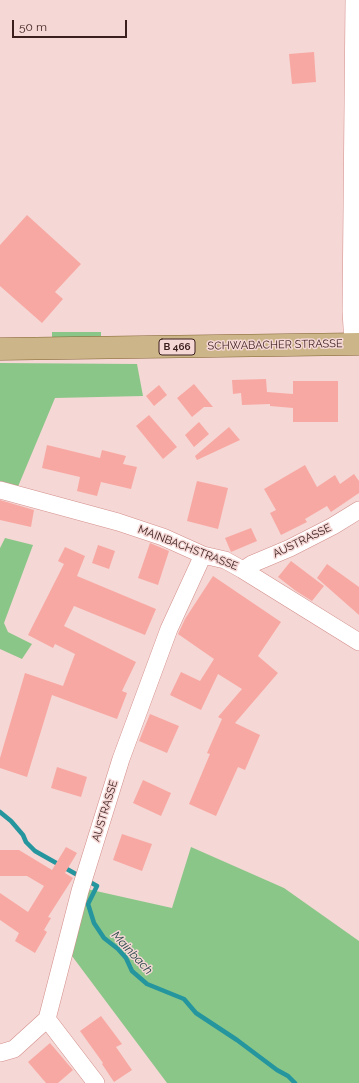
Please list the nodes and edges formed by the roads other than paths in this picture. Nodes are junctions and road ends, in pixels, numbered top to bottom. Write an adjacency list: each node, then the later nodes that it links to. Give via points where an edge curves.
1 (354, 0): 2 (street, via 351,311)
2 (356, 344): 3 (main road, SCHWABACHER STRASSE / B 466)
3 (0, 349)
4 (0, 490): 6 (street, MAINBACHSTRASSE, via 165,537)
5 (359, 510): 7 (street, AUSTRASSE, via 326,530)
6 (203, 555): 7 (street, MAINBACHSTRASSE, via 225,560); 9 (street, AUSTRASSE, via 169,629 121,759 80,891)
7 (243, 570): 8 (street, MAINBACHSTRASSE)
8 (359, 642)
9 (47, 1019): 10 (street, via 14,1049); 11 (street)
10 (0, 1053)
11 (96, 1083)

